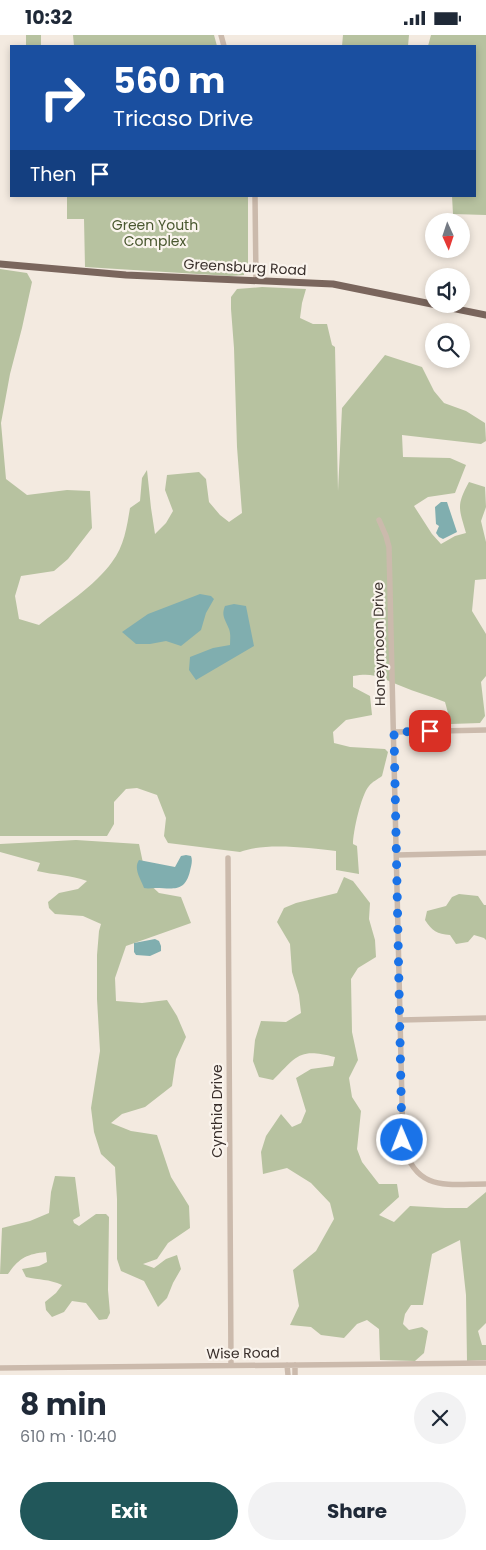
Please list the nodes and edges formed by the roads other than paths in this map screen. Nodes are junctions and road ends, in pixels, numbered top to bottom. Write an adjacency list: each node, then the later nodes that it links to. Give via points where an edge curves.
1 (255, 197): 3 (street)
2 (0, 264): 3 (main road, Greensburg Road, via 126,275)
3 (256, 280): 4 (main road, Greensburg Road, via 343,286)
4 (486, 315)
5 (379, 520): 7 (street, Honeymoon Drive, via 389,547)
6 (486, 730): 7 (street)
7 (394, 732): 9 (street, Honeymoon Drive)
8 (486, 853): 9 (street)
9 (397, 855): 12 (street, Honeymoon Drive)
10 (228, 858): 15 (street, Cynthia Drive)
11 (486, 1017): 12 (street)
12 (400, 1020): 13 (street, Honeymoon Drive, via 402,1140 408,1160 431,1182)
13 (486, 1184)
14 (486, 1363): 17 (street, Wise Road)
15 (231, 1365): 16 (street, Wise Road); 18 (street, Wise Road)
16 (287, 1365): 17 (street, Wise Road); 19 (street)
17 (294, 1365): 20 (street)
18 (0, 1368)
19 (288, 1375)
20 (295, 1375)

